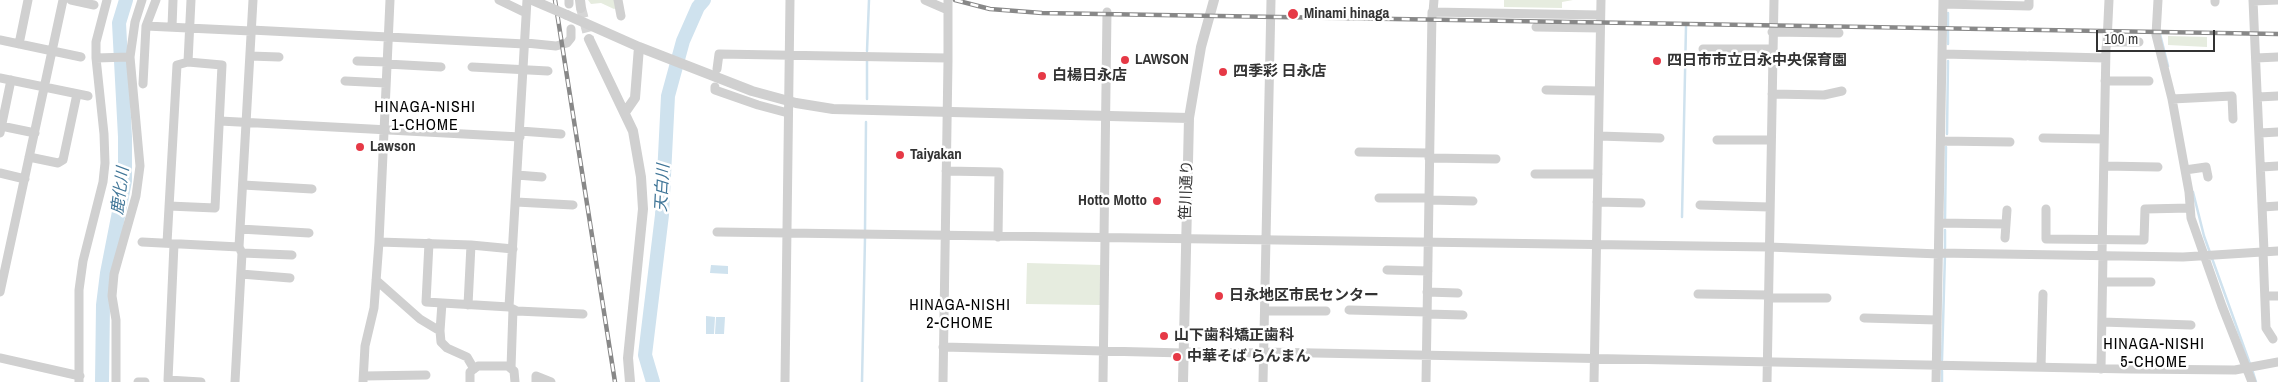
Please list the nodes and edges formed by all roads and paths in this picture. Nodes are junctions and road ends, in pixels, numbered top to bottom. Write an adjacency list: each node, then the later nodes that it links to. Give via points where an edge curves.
1 (28, 0): 52 (street)
2 (63, 0): 56 (street)
3 (71, 0): 28 (street)
4 (107, 0): 64 (street, via 96,42)
5 (142, 0): 61 (street)
6 (156, 0): 37 (street)
7 (173, 0): 38 (street)
8 (191, 0): 40 (street)
9 (254, 0): 43 (street)
10 (390, 0): 46 (street)
11 (499, 0): 34 (street)
12 (527, 0): 34 (street)
13 (532, 0): 53 (street, bridge)
14 (618, 0): 36 (street)
15 (790, 0): 58 (street)
16 (925, 0): 31 (street)
17 (948, 0): 31 (street)
18 (1214, 0): 99 (street, 笹川通り, via 1201,47)
19 (1271, 0): 164 (street)
20 (1434, 0): 33 (street)
21 (1601, 0): 35 (street)
22 (1774, 0): 44 (street)
23 (2029, 0): 29 (street, via 2029,6)
24 (2109, 0): 49 (street)
25 (2158, 0): 93 (street, via 2156,35)
26 (2253, 0): 27 (street); 67 (street)
27 (2278, 0)
28 (83, 1): 30 (street)
29 (1943, 2): 57 (street)
30 (94, 5)
31 (948, 10): 65 (street)
32 (1107, 12): 98 (street)
33 (1434, 12): 35 (street); 119 (street, via 1431,19)
34 (526, 13): 51 (street)
35 (1600, 15): 41 (street)
36 (621, 16)
37 (146, 26): 38 (street); 82 (street)
38 (172, 27): 40 (street)
39 (1536, 27): 41 (street)
40 (189, 28): 43 (street); 69 (street)
41 (1600, 28): 86 (street)
42 (571, 29): 51 (street, via 567,43 556,46)
43 (251, 31): 46 (street); 59 (street)
44 (1772, 32): 45 (street); 55 (street)
45 (1839, 33)
46 (388, 38): 51 (street); 70 (street)
47 (589, 39): 95 (street)
48 (0, 40): 52 (street)
49 (2107, 42): 50 (street); 66 (street)
50 (2139, 42)
51 (526, 43): 74 (street)
52 (19, 44): 56 (street)
53 (639, 47): 94 (street, via 752,91); 95 (street, via 635,98)
54 (1703, 49): 55 (street)
55 (1772, 50): 89 (street)
56 (52, 51): 60 (street); 83 (street)
57 (1943, 54): 66 (street); 116 (street)
58 (789, 55): 65 (street); 73 (street, via 719,54); 94 (street)
59 (250, 56): 62 (street); 102 (street)
60 (81, 57)
61 (130, 57): 64 (street); 232 (street, via 140,166 136,196 114,274)
62 (279, 57)
63 (2278, 57): 67 (street)
64 (96, 58): 229 (street, via 105,156 103,182 79,290)
65 (947, 58): 96 (street)
66 (2105, 58): 79 (street)
67 (2256, 58): 92 (street)
68 (357, 61): 70 (street)
69 (188, 62): 101 (street, via 222,65); 145 (street, via 177,65)
70 (387, 63): 71 (street); 81 (street)
71 (442, 67)
72 (472, 67): 74 (street)
73 (717, 69)
74 (524, 70): 75 (street); 108 (street)
75 (548, 71)
76 (0, 78): 77 (street)
77 (11, 80): 83 (street); 103 (street)
78 (345, 81): 81 (street)
79 (2105, 81): 80 (street); 113 (street)
80 (2149, 82)
81 (386, 83): 104 (street)
82 (143, 84)
83 (44, 87): 88 (street); 106 (street)
84 (715, 87): 97 (street, via 715,90)
85 (1546, 90): 86 (street)
86 (1599, 91): 110 (street)
87 (1842, 91): 89 (street, via 1824,95)
88 (77, 94): 90 (street); 120 (street, via 63,160 58,163)
89 (1772, 94): 115 (street)
90 (88, 96)
91 (2278, 96): 92 (street)
92 (2258, 97): 107 (street)
93 (2175, 99): 100 (street, via 2232,96); 126 (street)
94 (788, 100): 96 (street, via 833,109); 97 (street)
95 (626, 111): 241 (street, via 636,148 643,209 628,358)
96 (947, 112): 98 (street); 127 (street)
97 (788, 113): 157 (street)
98 (1104, 115): 99 (street); 160 (street)
99 (1189, 118): 163 (street, 笹川通り)
100 (2233, 119)
101 (220, 121): 102 (street); 145 (street, via 215,208)
102 (247, 122): 104 (street); 135 (street)
103 (1, 129): 106 (street)
104 (384, 131): 108 (street); 166 (street)
105 (2278, 132): 107 (street)
106 (35, 133): 120 (street)
107 (2260, 133): 125 (street)
108 (520, 134): 109 (street); 131 (street)
109 (562, 134)
110 (1599, 136): 111 (street); 130 (street)
111 (1660, 138)
112 (2043, 138): 113 (street)
113 (2104, 139): 122 (street)
114 (1717, 140): 115 (street)
115 (1771, 140): 147 (street)
116 (1941, 141): 117 (street); 152 (street)
117 (2010, 142)
118 (1359, 152): 119 (street)
119 (1429, 156): 121 (street); 138 (street)
120 (29, 157): 134 (street)
121 (1496, 159)
122 (2104, 166): 124 (street); 162 (street)
123 (2278, 166): 125 (street)
124 (2158, 167)
125 (2261, 167): 148 (street)
126 (2188, 170): 133 (street, via 2206,167); 149 (street)
127 (946, 171): 158 (street); 159 (street, via 999,172)
128 (0, 174): 134 (street)
129 (1535, 174): 130 (street)
130 (1598, 174): 141 (street)
131 (517, 175): 132 (street); 140 (street)
132 (542, 177)
133 (2208, 177)
134 (25, 179): 183 (street)
135 (243, 185): 136 (street); 154 (street)
136 (312, 189)
137 (1379, 198): 138 (street)
138 (1428, 199): 139 (street); 169 (street)
139 (1474, 201)
140 (516, 202): 143 (street); 173 (street)
141 (1598, 202): 142 (street); 171 (street)
142 (1641, 203)
143 (573, 205)
144 (1700, 205): 147 (street)
145 (170, 206): 167 (street)
146 (2278, 206): 148 (street)
147 (1769, 207): 172 (street)
148 (2262, 207): 176 (street)
149 (2190, 208): 162 (street, via 2145,209 2144,240); 180 (street)
150 (2046, 209): 162 (street, via 2046,239)
151 (2007, 210): 153 (street)
152 (1939, 223): 153 (street); 177 (street)
153 (2006, 224): 161 (street)
154 (240, 229): 156 (street); 174 (street)
155 (717, 232): 157 (street)
156 (309, 233)
157 (786, 233): 158 (street); 242 (street)
158 (946, 236): 159 (street); 213 (street)
159 (998, 237): 160 (street)
160 (1104, 238): 163 (street); 214 (street)
161 (2005, 238)
162 (2102, 239): 179 (street)
163 (1186, 240): 164 (street); 215 (street, 笹川通り)
164 (1265, 241): 169 (street); 202 (street)
165 (142, 242): 167 (street)
166 (378, 242): 168 (street); 186 (street)
167 (171, 243): 174 (street); 231 (street)
168 (429, 243): 170 (street); 198 (street, via 426,302)
169 (1428, 243): 171 (street); 182 (street)
170 (471, 245): 173 (street); 199 (street)
171 (1596, 246): 172 (street); 219 (street)
172 (1769, 248): 177 (street); 196 (street)
173 (513, 249): 200 (street)
174 (240, 250): 178 (street); 184 (street)
175 (2278, 251): 176 (street)
176 (2263, 252): 180 (street); 194 (street)
177 (1939, 253): 179 (street); 208 (street)
178 (292, 255)
179 (2102, 255): 180 (street); 187 (street)
180 (2208, 255): 224 (street)
181 (1388, 270): 182 (street)
182 (1428, 271): 190 (street)
183 (2, 272): 189 (street)
184 (241, 274): 185 (street); 236 (street)
185 (290, 278)
186 (376, 280): 211 (street, via 420,319); 230 (street)
187 (2103, 282): 188 (street); 209 (street)
188 (2151, 282)
189 (0, 292)
190 (1427, 292): 191 (street); 204 (street)
191 (1458, 293)
192 (1698, 294): 196 (street)
193 (2043, 294): 223 (street)
194 (2265, 296): 195 (street); 212 (street, via 2266,328)
195 (2278, 296)
196 (1768, 297): 197 (street); 220 (street)
197 (1827, 298)
198 (442, 303): 199 (street); 211 (street)
199 (468, 305): 200 (street)
200 (511, 308): 205 (street); 225 (street)
201 (1349, 310): 204 (street)
202 (1264, 311): 203 (street); 216 (street)
203 (1326, 312)
204 (1427, 313): 206 (street); 217 (street)
205 (583, 314)
206 (1463, 314)
207 (1864, 318): 208 (street)
208 (1937, 320): 222 (street)
209 (2102, 322): 210 (street); 227 (street)
210 (2191, 325)
211 (440, 331): 226 (street, via 440,342 467,357)
212 (2273, 339)
213 (943, 347): 214 (street); 243 (street)
214 (1103, 350): 215 (street); 244 (street)
215 (1184, 352): 216 (street); 245 (street, 笹川通り)
216 (1264, 352): 217 (street); 246 (street)
217 (1426, 356): 219 (street); 247 (street)
218 (0, 358): 229 (street)
219 (1594, 358): 220 (street); 248 (street)
220 (1767, 361): 222 (street); 249 (street)
221 (2278, 362): 224 (street)
222 (1937, 365): 223 (street); 250 (street)
223 (2041, 367): 227 (street)
224 (2249, 367): 227 (street); 251 (street)
225 (511, 368): 226 (street, via 478,366); 238 (street)
226 (474, 369): 237 (street, via 470,372)
227 (2100, 369)
228 (426, 375): 230 (street)
229 (80, 379)
230 (363, 379)
231 (167, 381): 235 (street)
232 (116, 382)
233 (138, 382): 234 (street)
234 (145, 382)
235 (201, 382)
236 (235, 382)
237 (470, 382)
238 (515, 382)
239 (536, 382): 240 (street, via 536,376)
240 (551, 382)
241 (630, 382)
242 (785, 382)
243 (943, 382)
244 (1103, 382)
245 (1183, 382)
246 (1263, 382)
247 (1426, 382)
248 (1594, 382)
249 (1767, 382)
250 (1936, 382)
251 (2252, 382)

